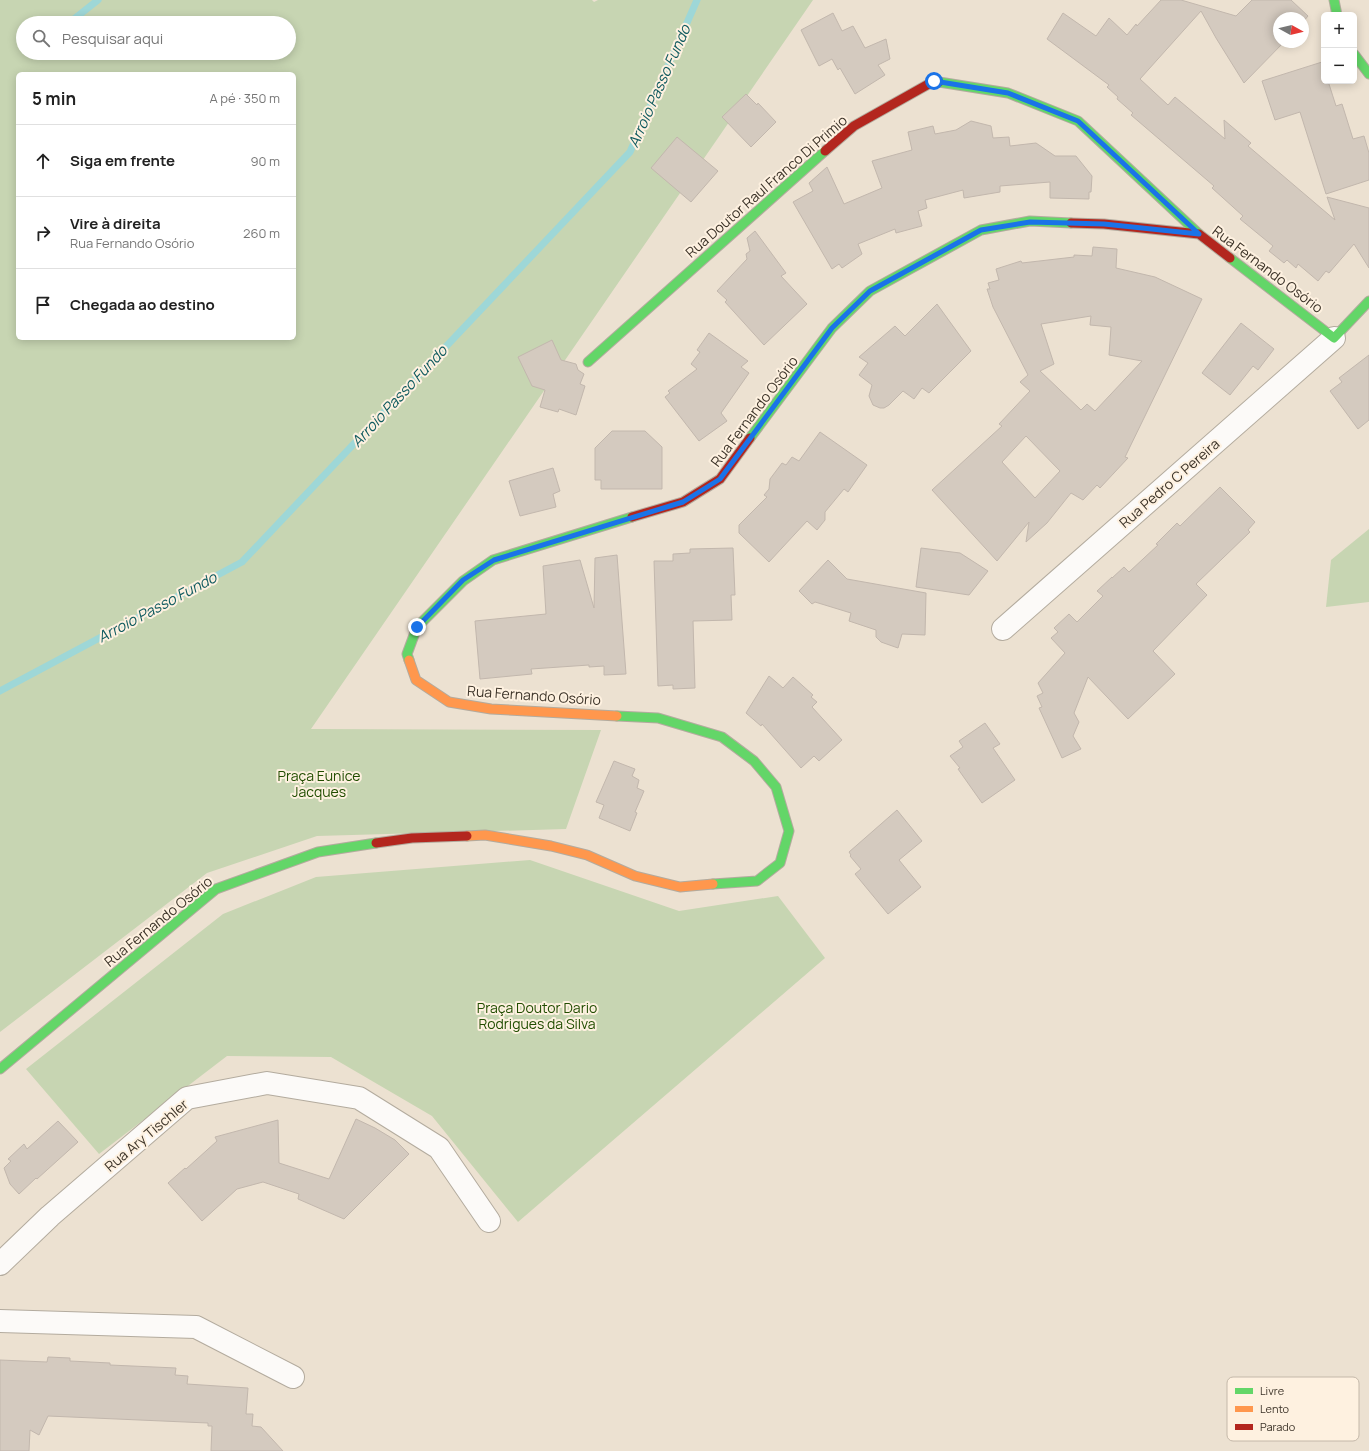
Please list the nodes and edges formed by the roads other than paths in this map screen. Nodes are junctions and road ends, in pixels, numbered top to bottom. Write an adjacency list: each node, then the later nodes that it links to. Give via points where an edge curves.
1 (1334, 0): 2 (street)
2 (1336, 12)
3 (1357, 59): 4 (street)
4 (1369, 74)
5 (1199, 234): 7 (street, Rua Fernando Osório); 8 (street, Rua Doutor Raul Franco Di Primio, via 1078,121 1008,93 934,81 854,126); 10 (street, Rua Fernando Osório, via 1104,224 1030,222 981,230 870,291 832,328 720,479 683,502 494,560 463,580 417,627 407,654 416,680 449,702 491,709 658,718 722,737 754,761 776,787 788,831 780,863 757,881 680,887 635,876 587,855 485,835 412,838 318,852 216,889)
6 (1369, 301): 7 (street)
7 (1334, 338): 9 (street, Rua Pedro C Pereira)
8 (588, 362)
9 (1003, 629)
10 (0, 1069)
11 (489, 1220): 12 (street, Rua Ary Tischler, via 439,1148 358,1098 267,1083 187,1098 50,1216)
12 (0, 1264)
13 (0, 1321): 14 (street, via 196,1327)
14 (293, 1377)

